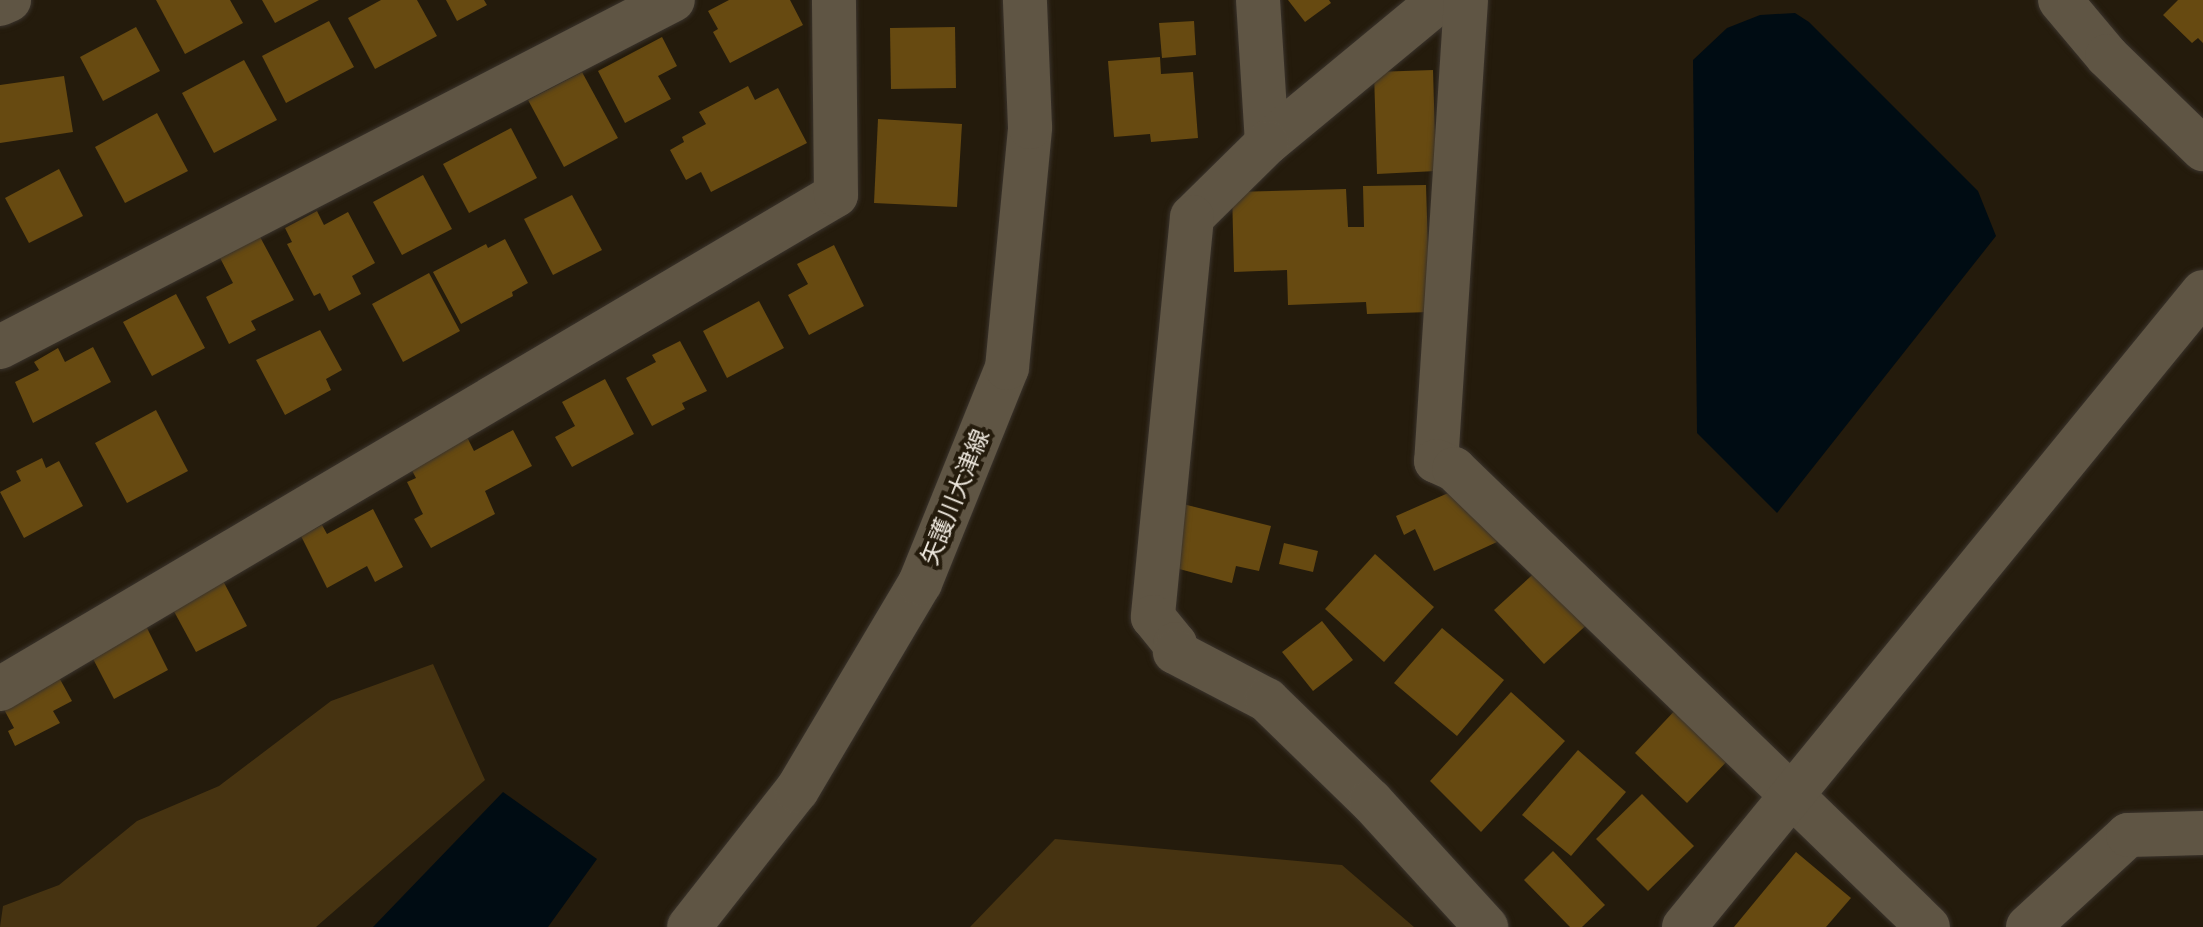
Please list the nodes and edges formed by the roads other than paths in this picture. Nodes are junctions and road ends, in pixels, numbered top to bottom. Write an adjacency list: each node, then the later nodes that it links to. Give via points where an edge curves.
1 (9, 0): 9 (street)
2 (673, 0): 13 (street)
3 (834, 0): 14 (street, via 836,195)
4 (1025, 0): 17 (street, 矢護川大津線, via 1030,127 1007,368 920,583 797,790)
5 (1258, 0): 10 (street)
6 (1440, 0): 10 (street)
7 (1466, 0): 15 (street, via 1436,461 1454,469)
8 (2060, 0): 11 (street, via 2107,56)
9 (0, 4)
10 (1267, 143): 18 (street, via 1192,217 1153,617 1175,644 1175,652 1267,700 1371,801)
11 (2203, 149)
12 (2203, 292): 15 (street)
13 (0, 347)
14 (0, 689)
15 (1794, 796): 19 (street); 20 (street)
16 (2203, 833): 21 (street, via 2128,835)
17 (689, 927)
18 (1486, 927)
19 (1684, 927)
20 (1928, 927)
21 (2028, 927)

